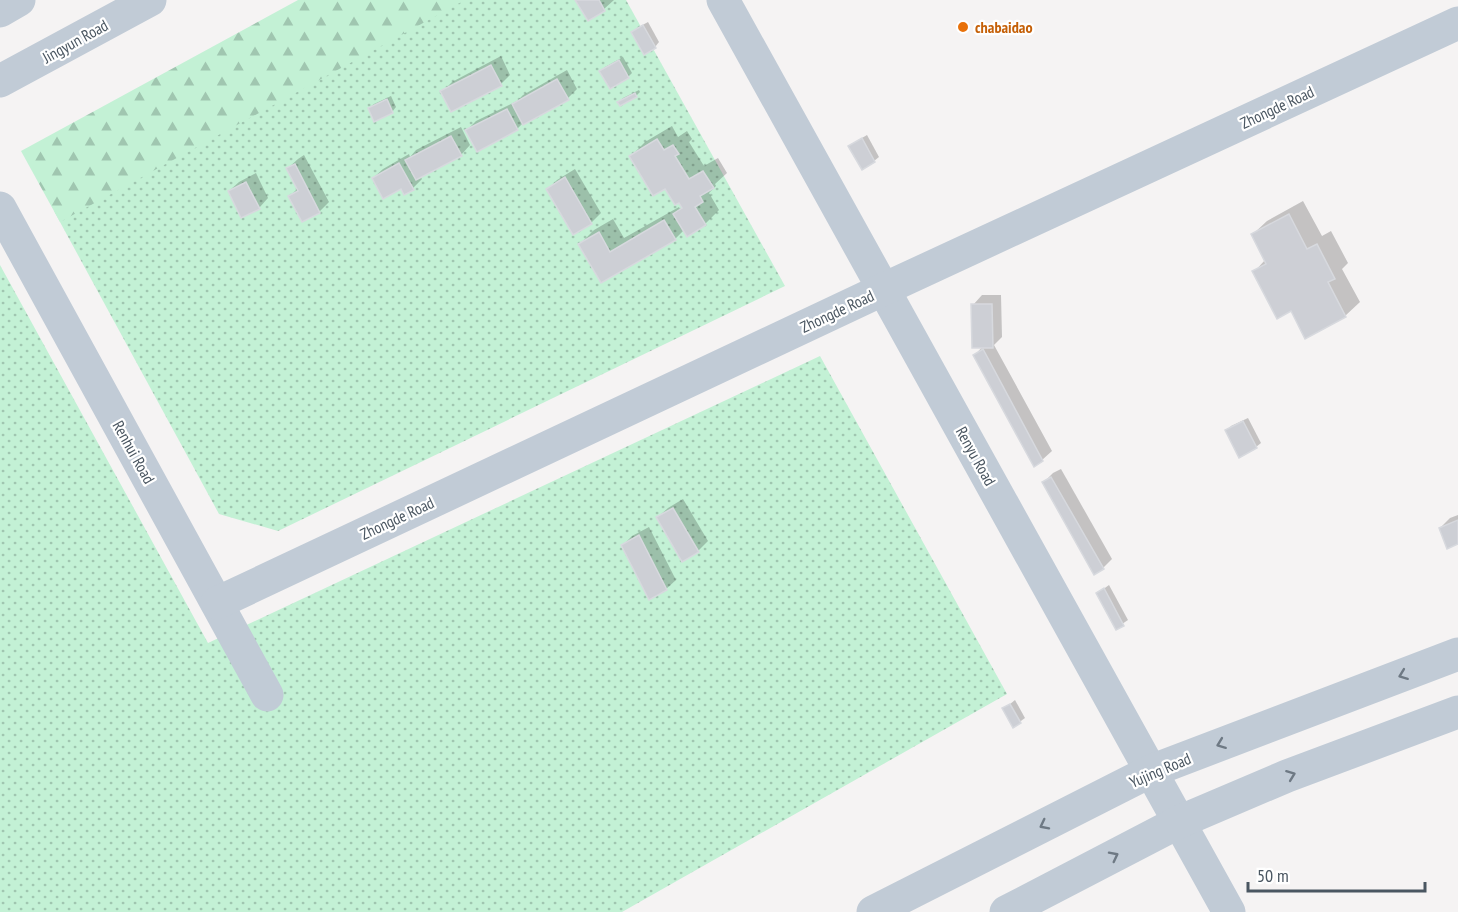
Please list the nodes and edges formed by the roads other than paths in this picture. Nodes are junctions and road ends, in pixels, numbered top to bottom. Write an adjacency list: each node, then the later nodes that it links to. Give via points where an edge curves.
1 (19, 0): 4 (street)
2 (150, 0): 6 (street, Jingyun Road)
3 (723, 0): 8 (street, Renyu Road)
4 (0, 10)
5 (1458, 23): 8 (street, Zhongde Road)
6 (0, 81)
7 (0, 208): 9 (street, Renhui Road)
8 (884, 289): 9 (street, Zhongde Road); 13 (street, Renyu Road)
9 (217, 603): 11 (street, Renhui Road)
10 (1458, 654): 13 (street, Yujing Road, one-way to 13)
11 (267, 695)
12 (1458, 712): 14 (street, one-way to 12, via 1287,776)
13 (1151, 771): 14 (street, Renyu Road); 15 (street, Yujing Road, one-way to 15)
14 (1179, 822): 16 (street, one-way to 14); 17 (street, Renyu Road)
15 (873, 912)
16 (1006, 912)
17 (1229, 912)

